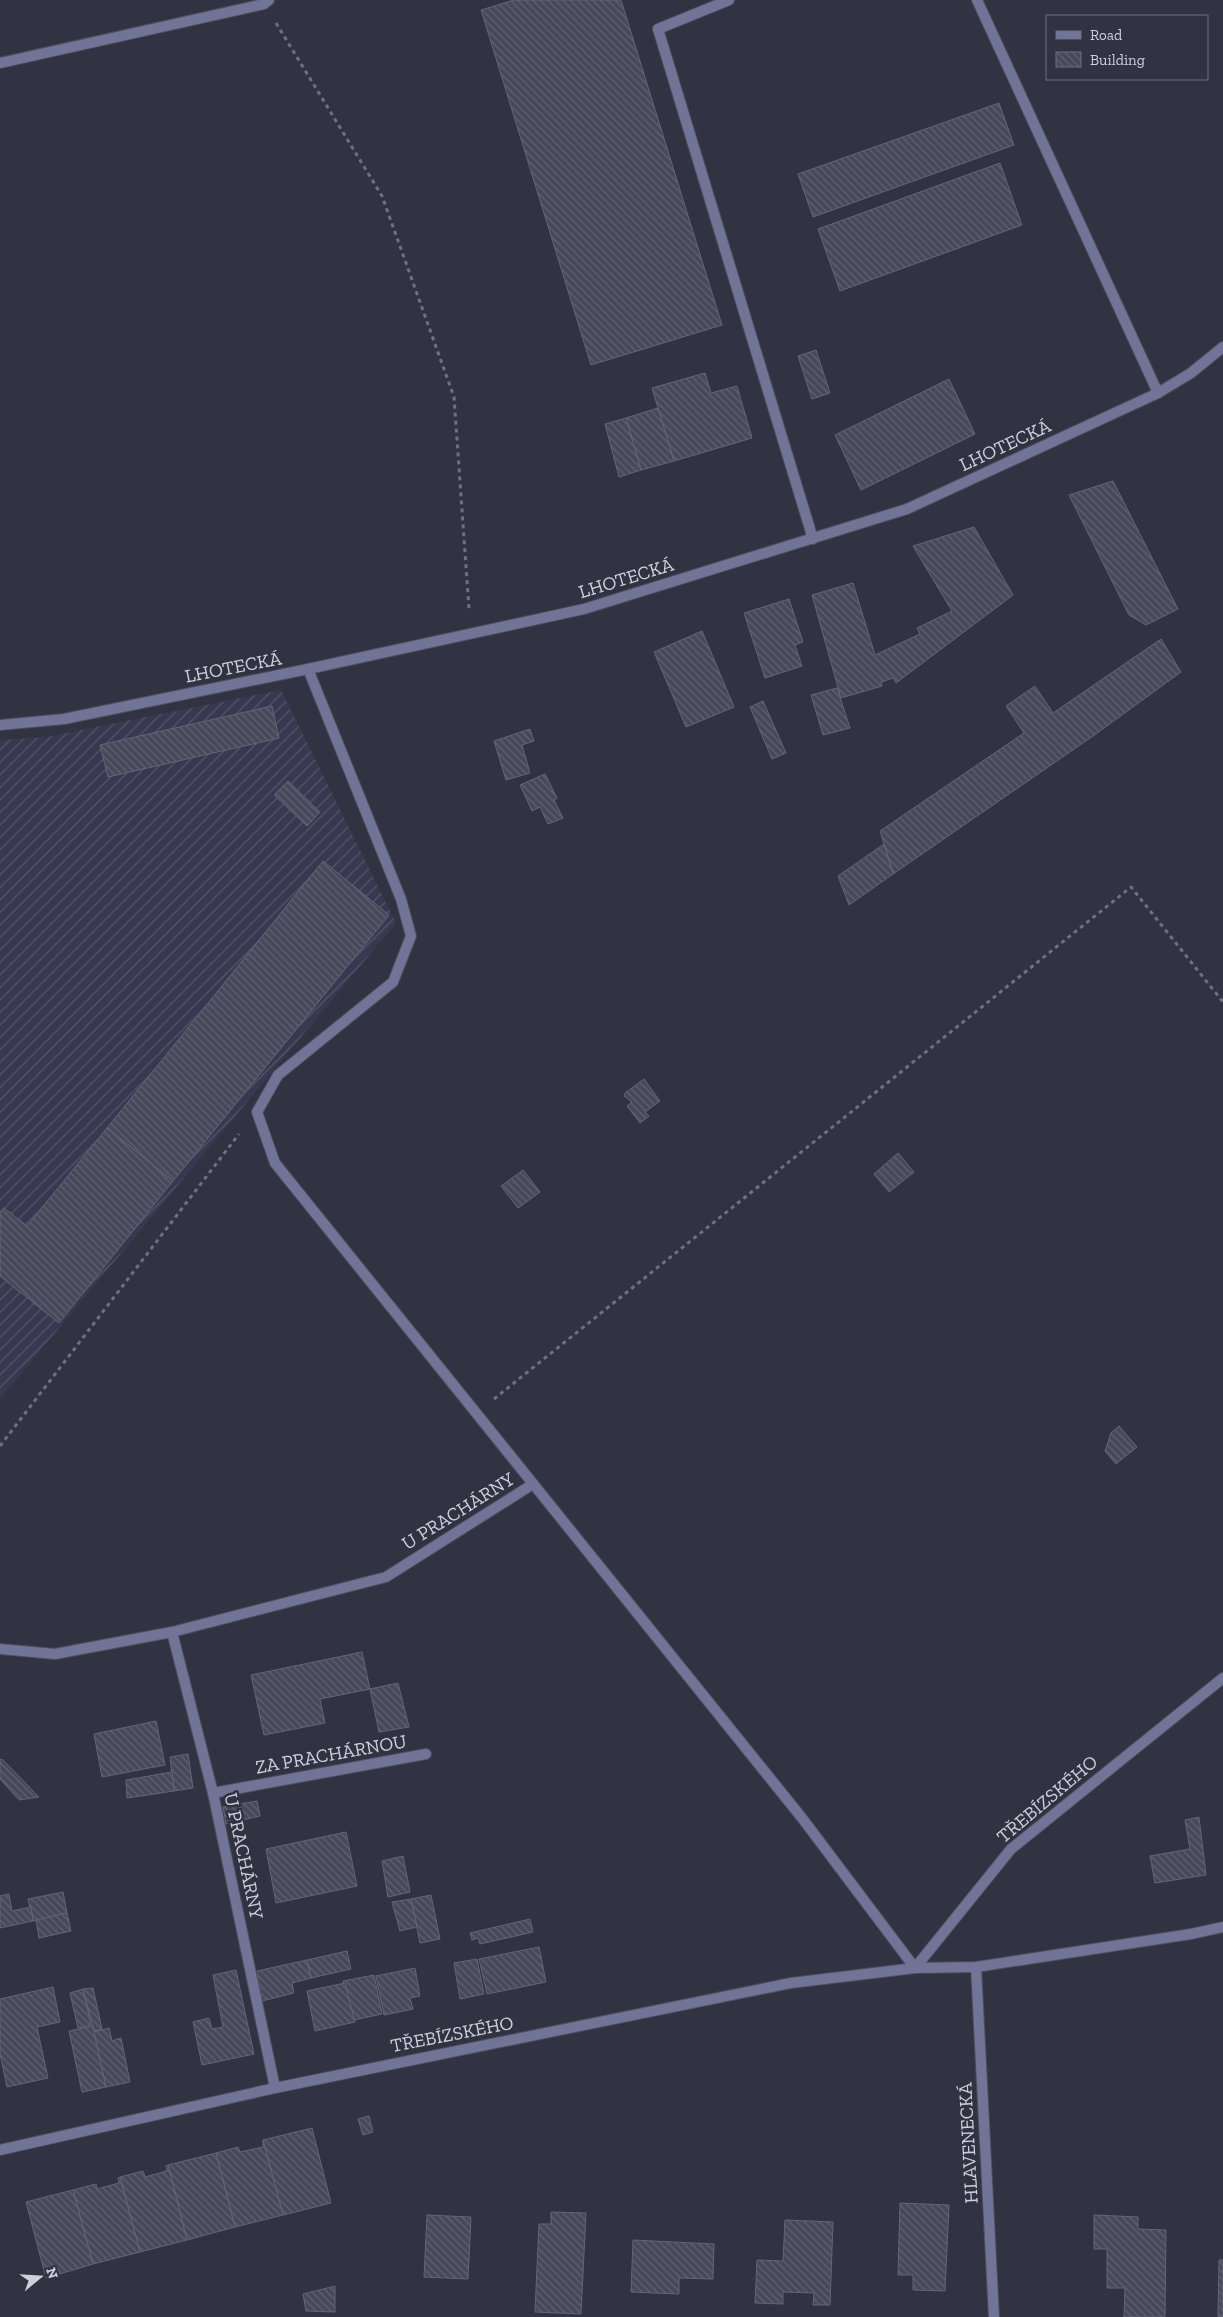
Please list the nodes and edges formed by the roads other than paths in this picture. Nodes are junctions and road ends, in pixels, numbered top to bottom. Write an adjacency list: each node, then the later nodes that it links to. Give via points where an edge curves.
1 (729, 0): 7 (street, via 658,28)
2 (977, 0): 6 (street)
3 (266, 2): 4 (street)
4 (0, 63)
5 (1223, 347): 6 (street, LHOTECKÁ, via 1191,373)
6 (1158, 393): 7 (street, LHOTECKÁ, via 907,509)
7 (813, 539): 8 (street, LHOTECKÁ, via 584,609)
8 (308, 670): 9 (street, LHOTECKÁ, via 64,719); 10 (street, via 400,898 412,936 393,982 278,1075 257,1112 275,1163)
9 (0, 725)
10 (533, 1484): 11 (street, U PRACHÁRNY, via 386,1577); 18 (street, via 802,1818)
11 (172, 1632): 12 (street, U PRACHÁRNY, via 55,1654); 15 (street, U PRACHÁRNY)
12 (0, 1649)
13 (1223, 1678): 18 (street, TŘEBÍZSKÉHO, via 1011,1849)
14 (426, 1754): 15 (street, ZA PRACHÁRNOU)
15 (213, 1793): 19 (street, U PRACHÁRNY)
16 (1223, 1927): 17 (street, TŘEBÍZSKÉHO)
17 (976, 1967): 18 (street, TŘEBÍZSKÉHO); 21 (street, HLAVENECKÁ)
18 (915, 1968): 19 (street, TŘEBÍZSKÉHO, via 791,1983)
19 (275, 2088): 20 (street, TŘEBÍZSKÉHO)
20 (0, 2150)
21 (994, 2317)

